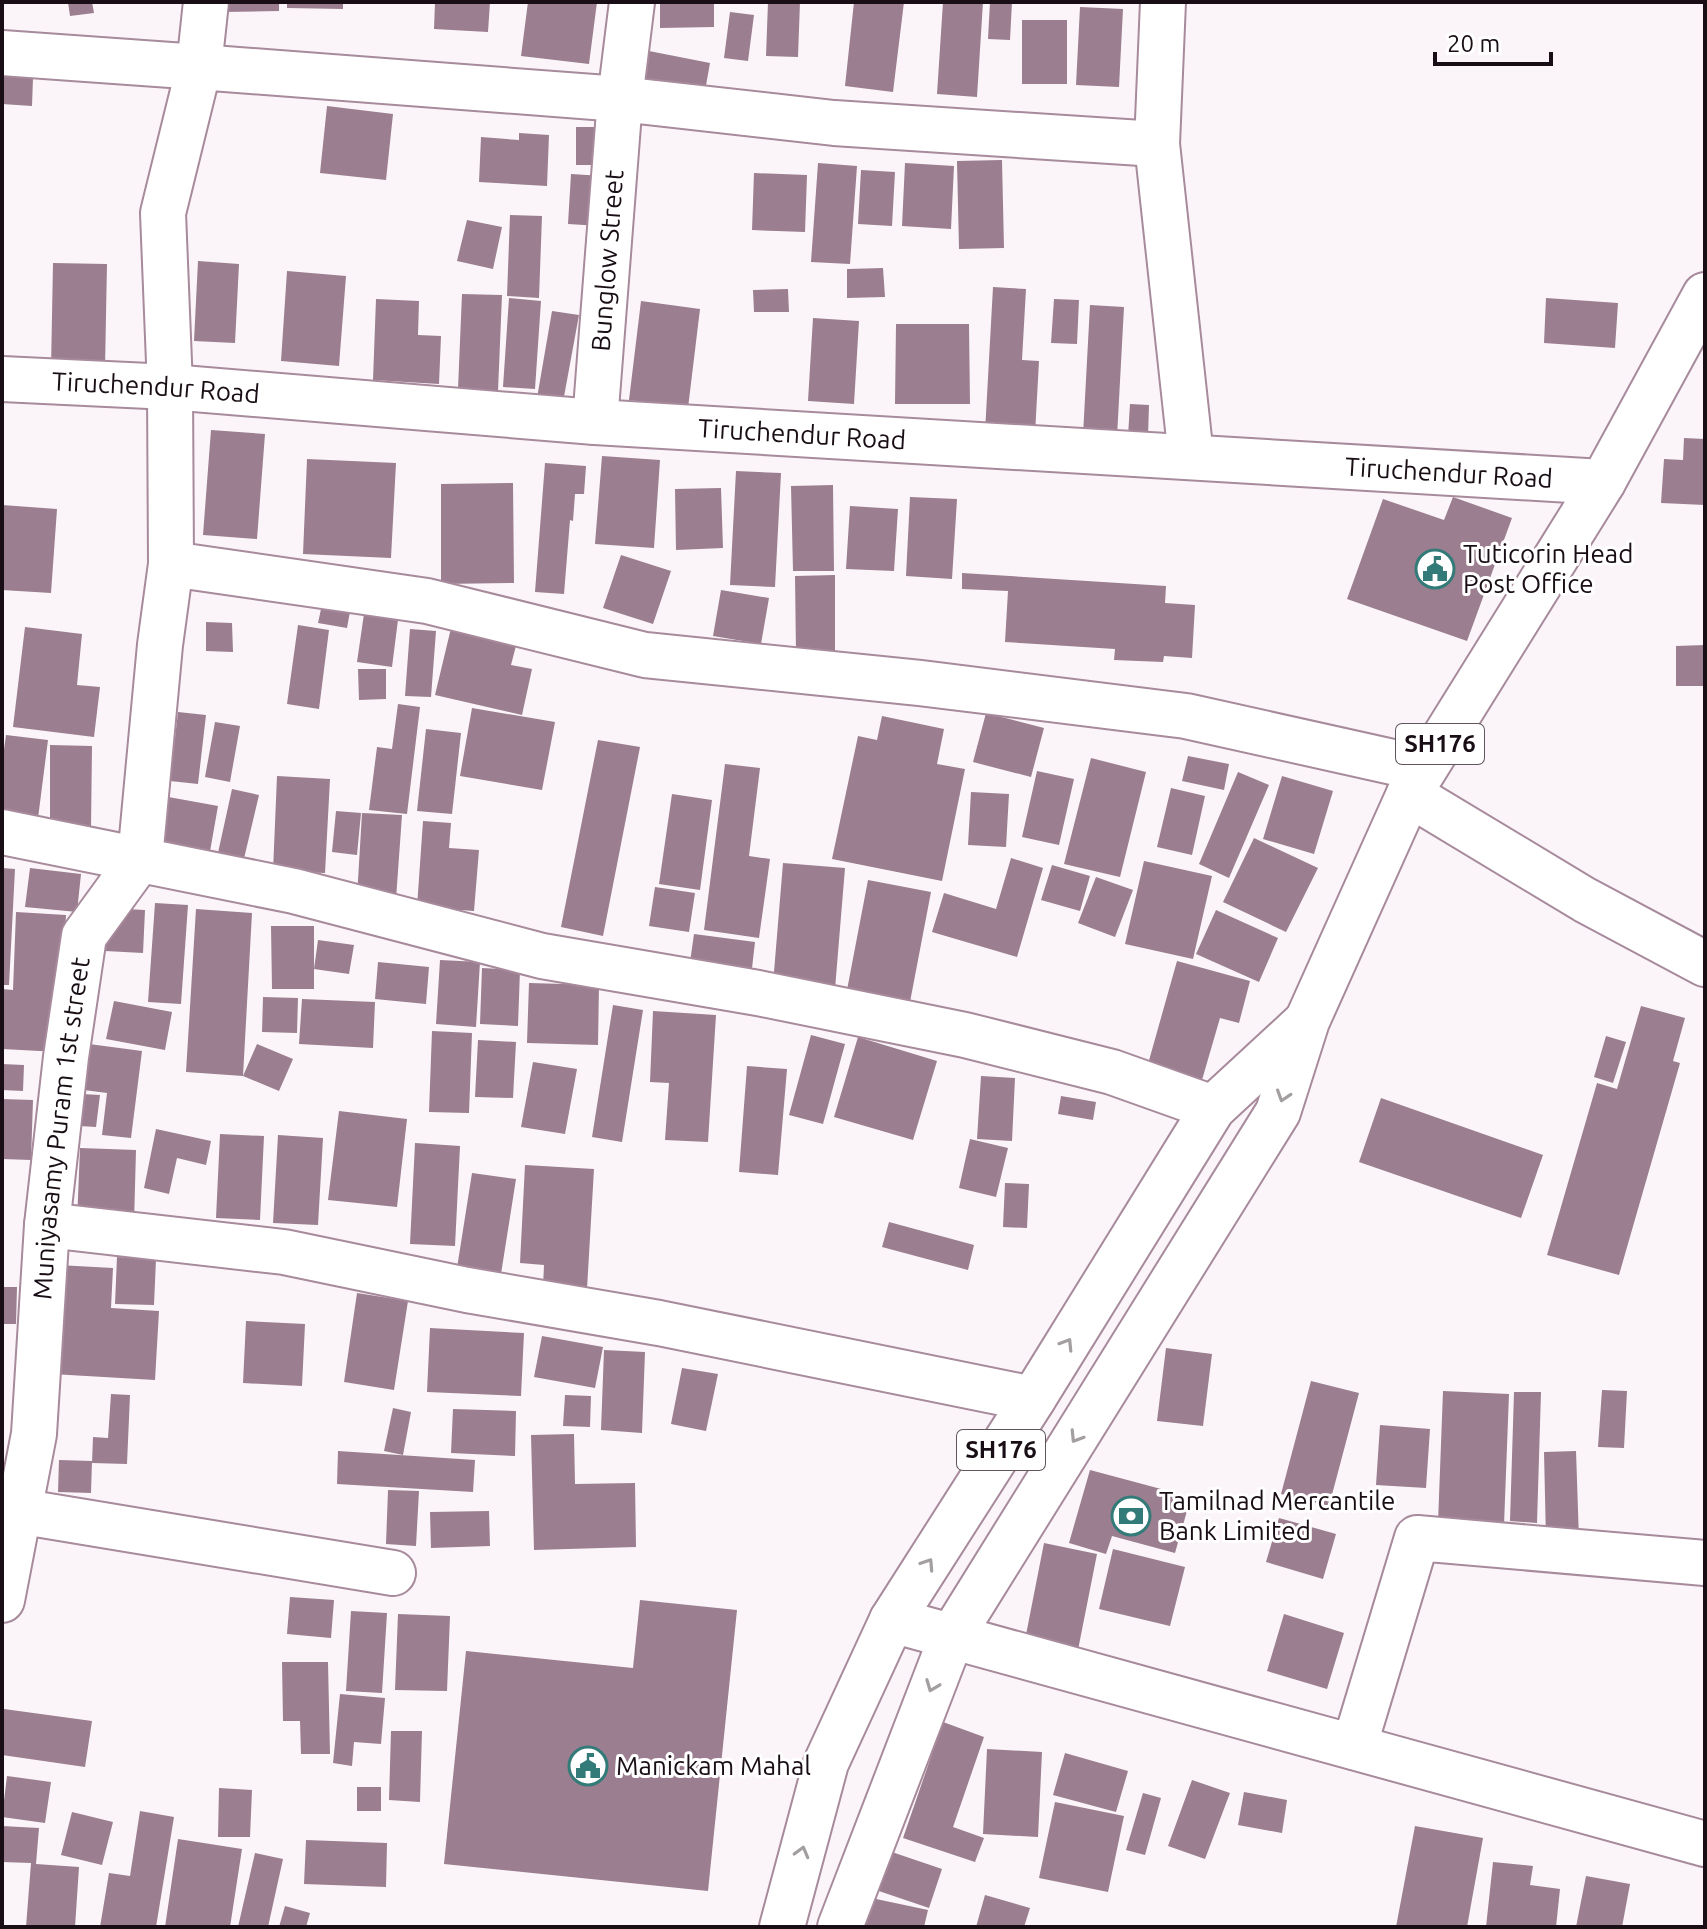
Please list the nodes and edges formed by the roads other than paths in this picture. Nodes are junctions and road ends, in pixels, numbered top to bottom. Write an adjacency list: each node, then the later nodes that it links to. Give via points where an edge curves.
1 (206, 2): 5 (street)
2 (632, 2): 6 (street, Bunglow Street)
3 (1163, 2): 7 (street)
4 (2, 53): 5 (street)
5 (199, 67): 6 (street); 10 (street, via 163,213)
6 (620, 99): 7 (street, via 834,123); 11 (street, Bunglow Street)
7 (1157, 144): 12 (street)
8 (1705, 295): 13 (street)
9 (2, 379): 10 (street, Tiruchendur Road)
10 (170, 387): 11 (street, Tiruchendur Road); 14 (street)
11 (595, 422): 12 (street, Tiruchendur Road)
12 (1191, 457): 13 (street, Tiruchendur Road)
13 (1603, 482): 15 (street, SH176)
14 (171, 564): 15 (street, via 427,601 645,655 1186,716); 17 (street)
15 (1416, 782): 18 (street, via 1585,900); 19 (street, SH176)
16 (2, 832): 17 (street)
17 (140, 859): 20 (street, via 294,891 542,956 965,1035 1112,1072); 21 (street, Muniyasamy Puram 1st street, via 84,936)
18 (1705, 964)
19 (1307, 1021): 20 (street, SH176); 28 (street, one-way to 28, via 1278,1112)
20 (1213, 1108): 22 (street, SH176, one-way to 20)
21 (47, 1225): 22 (street, via 284,1252); 23 (street, Muniyasamy Puram 1st street, via 34,1434)
22 (1033, 1399): 27 (street, SH176, one-way to 22)
23 (18, 1511): 25 (street); 26 (street, Muniyasamy Puram 1st street)
24 (1705, 1563): 29 (street, via 1417,1538)
25 (393, 1573)
26 (2, 1600)
27 (892, 1620): 28 (street); 31 (street, SH176, one-way to 27, via 826,1763)
28 (952, 1636): 29 (street); 32 (street, one-way to 32)
29 (1354, 1747): 30 (street)
30 (1705, 1844)
31 (782, 1927)
32 (840, 1927)

